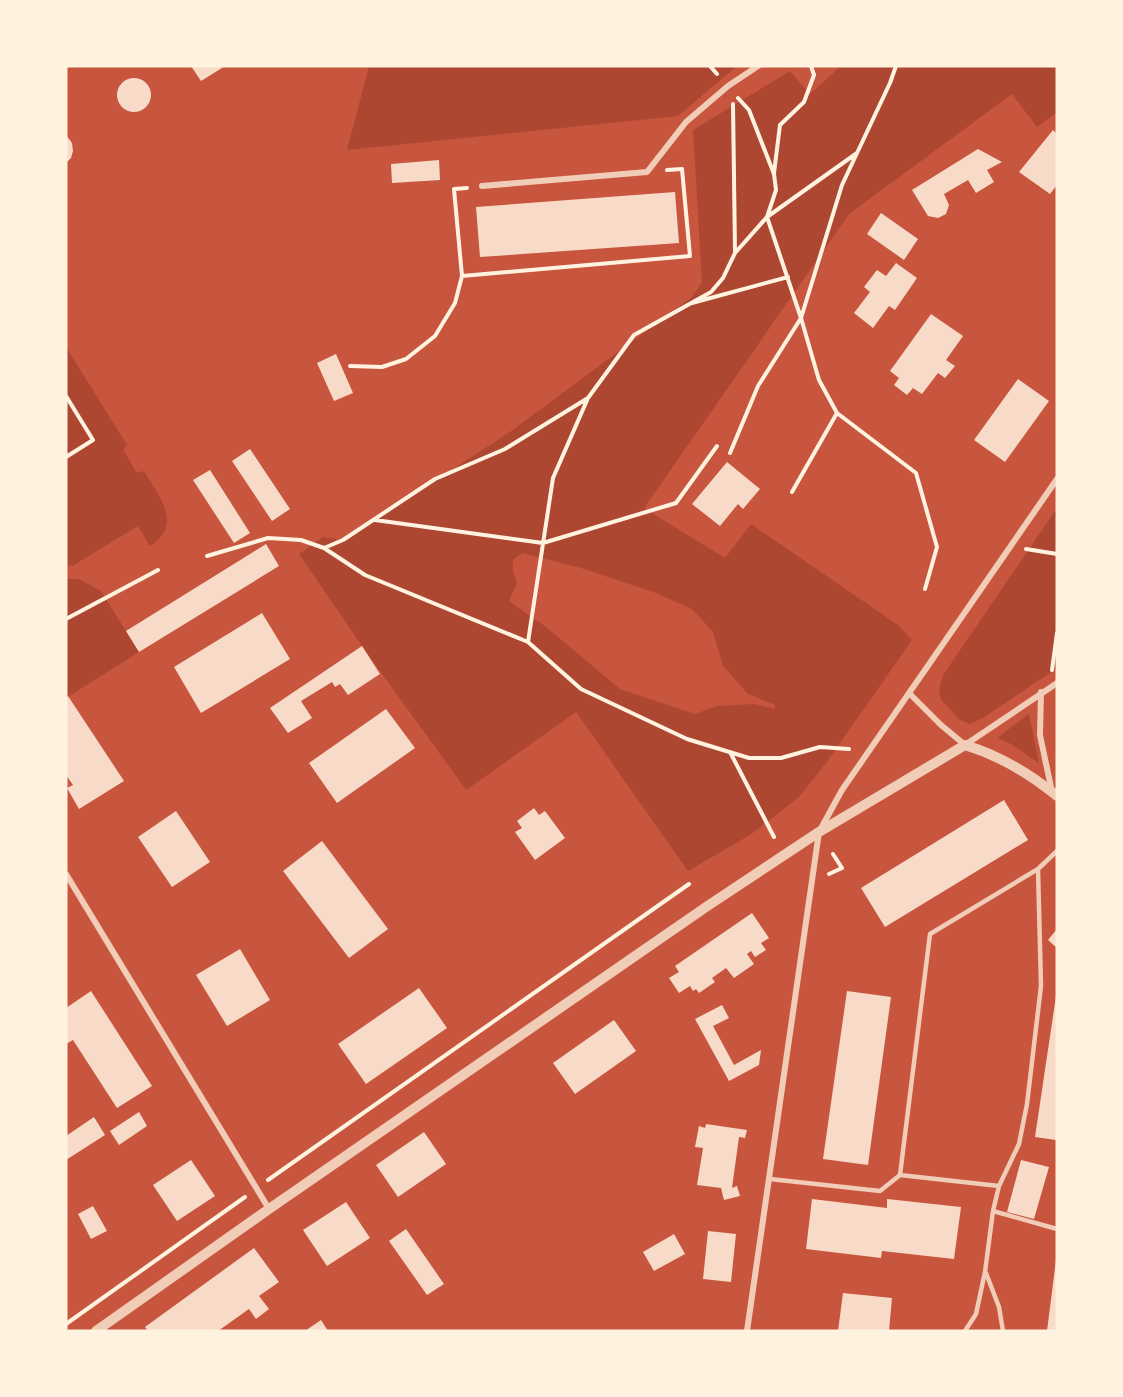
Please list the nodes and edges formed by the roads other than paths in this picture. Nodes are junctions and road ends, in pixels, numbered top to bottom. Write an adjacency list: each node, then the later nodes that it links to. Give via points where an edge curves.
1 (758, 66): 2 (street, via 686,122 647,172)
2 (482, 186)
3 (1057, 479): 6 (street)
4 (1056, 680): 5 (street)
5 (1041, 692): 7 (street); 8 (street, via 1040,735)
6 (909, 693): 7 (street); 9 (street, via 842,790)
7 (966, 745): 8 (street, via 1012,763); 9 (street)
8 (1055, 794)
9 (819, 832): 14 (street); 16 (street)
10 (1057, 851): 11 (lane)
11 (1038, 869): 13 (lane, via 930,934); 15 (lane, via 1041,986 1027,1104 1019,1144)
12 (66, 874): 16 (street)
13 (900, 1175): 14 (lane, via 880,1191); 15 (lane)
14 (770, 1179): 22 (street)
15 (999, 1186): 17 (lane)
16 (269, 1209): 20 (street)
17 (993, 1211): 18 (lane); 19 (lane)
18 (1057, 1228)
19 (985, 1272): 23 (lane, via 976,1314); 24 (lane, via 999,1307)
20 (112, 1326): 21 (street)
21 (96, 1331)
22 (747, 1331)
23 (965, 1331)
24 (1003, 1331)

